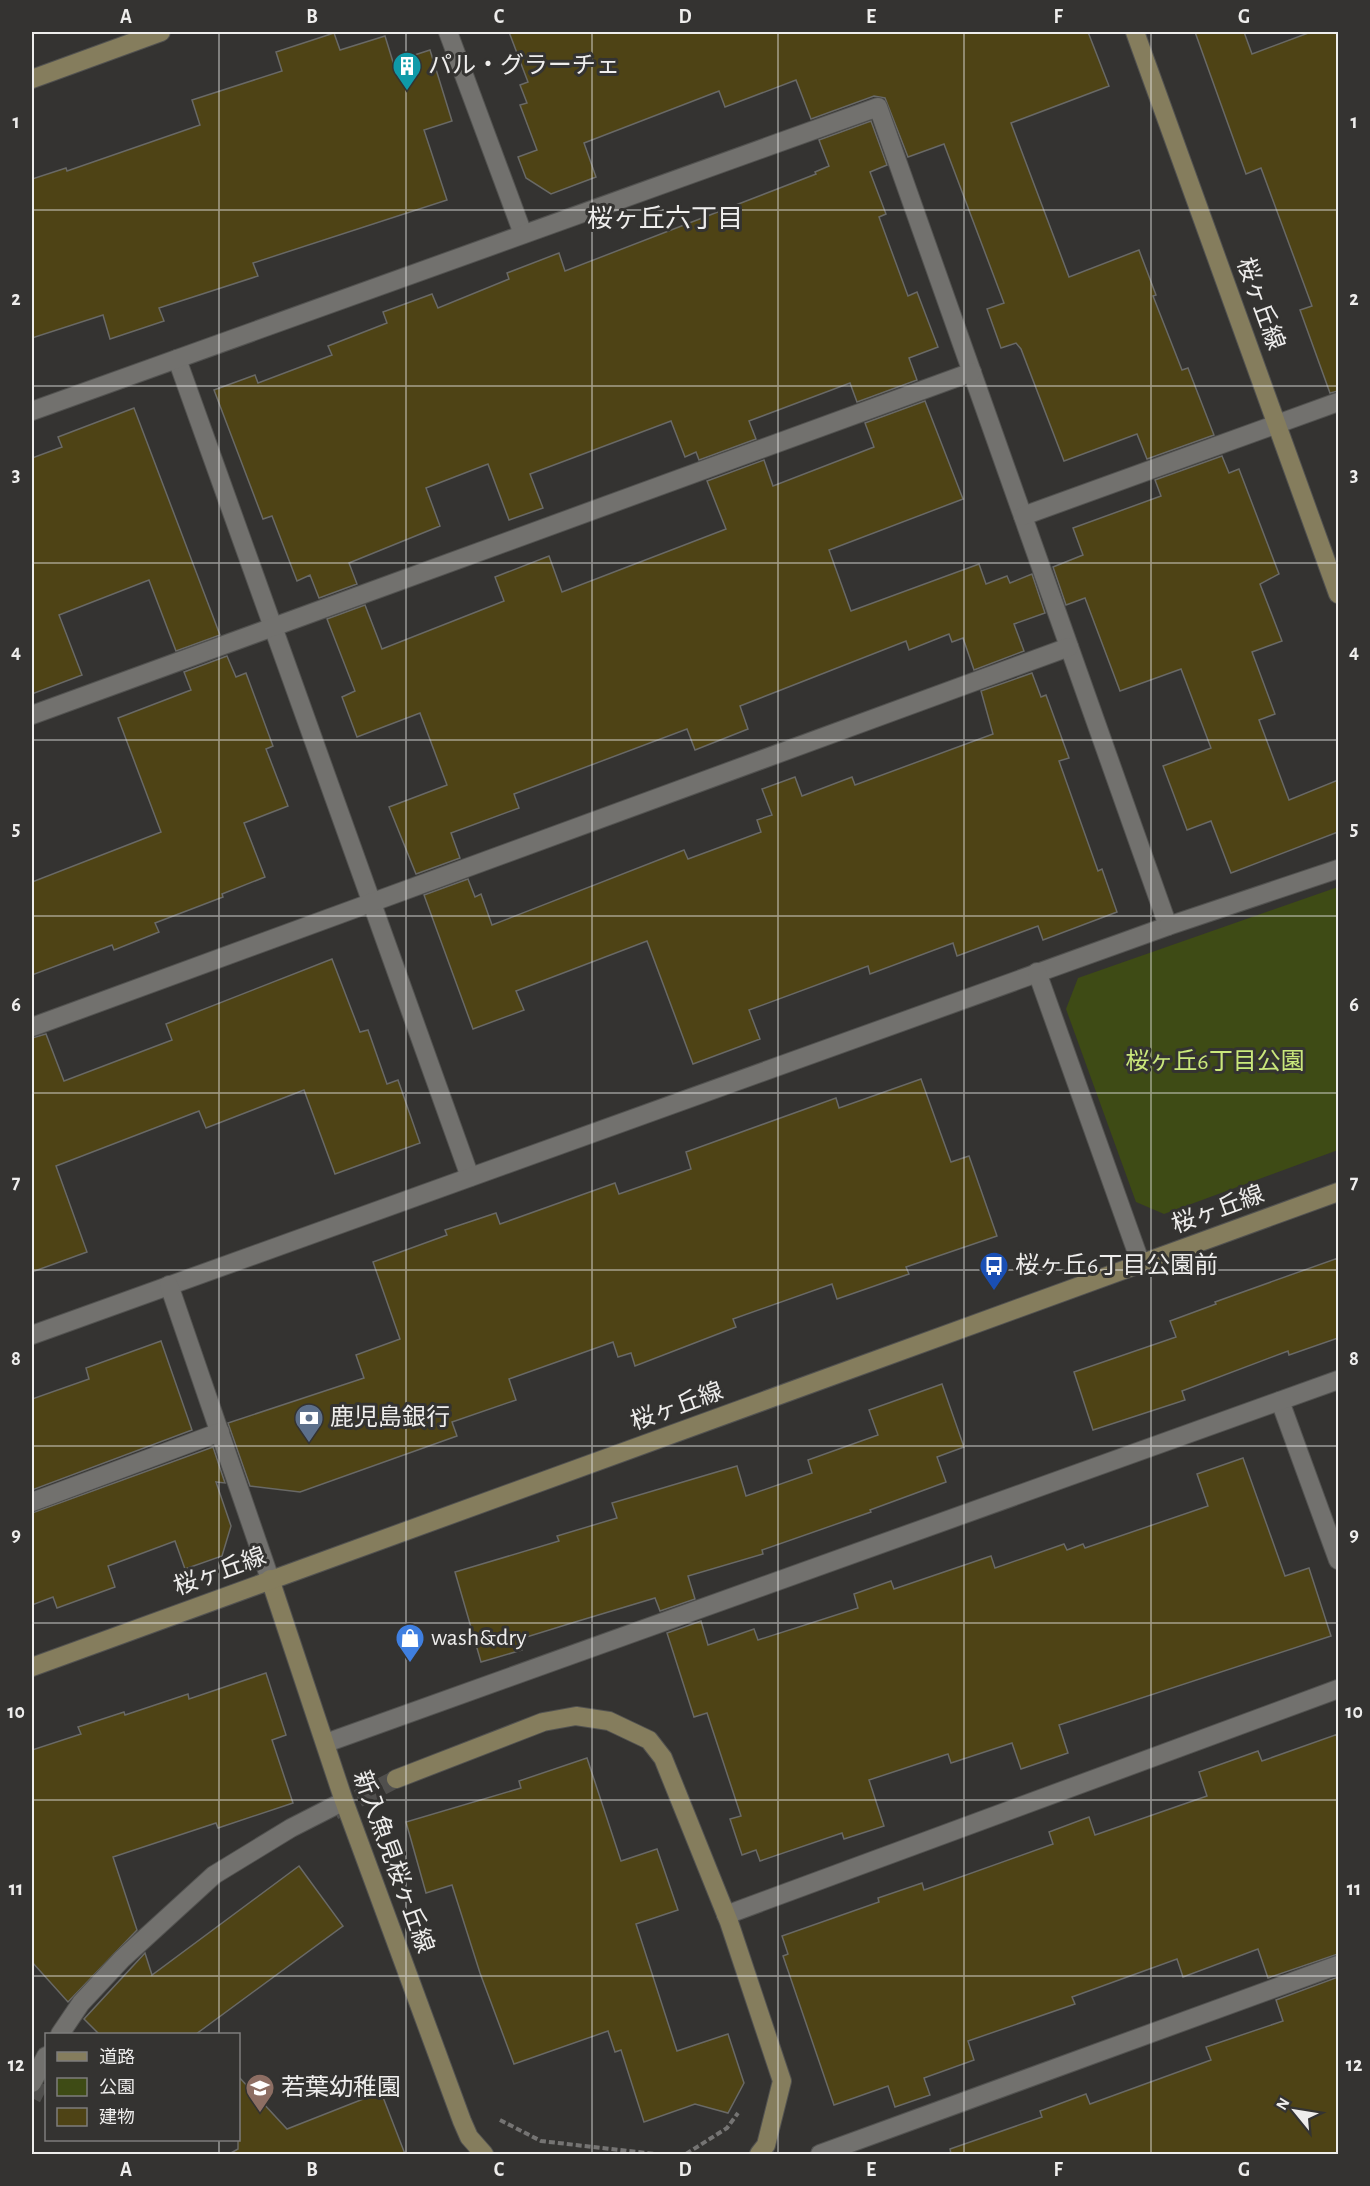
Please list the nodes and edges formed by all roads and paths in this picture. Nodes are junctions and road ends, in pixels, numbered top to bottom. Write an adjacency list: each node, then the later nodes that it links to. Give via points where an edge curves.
1 (162, 32): 4 (street)
2 (448, 32): 5 (street)
3 (1135, 32): 10 (street, 桜ヶ丘線)
4 (32, 79)
5 (523, 234): 6 (street); 7 (street, via 878,107)
6 (177, 359): 9 (street); 13 (street)
7 (972, 372): 11 (street); 13 (street)
8 (1338, 402): 10 (street)
9 (32, 411)
10 (1278, 423): 11 (street); 12 (street, 桜ヶ丘線)
11 (1023, 516): 14 (street)
12 (1338, 594)
13 (273, 627): 15 (street); 17 (street)
14 (1069, 647): 17 (street); 18 (street)
15 (32, 716)
16 (1338, 869): 18 (street)
17 (372, 902): 20 (street); 21 (street)
18 (1168, 926): 19 (street)
19 (1037, 972): 21 (street); 23 (street)
20 (32, 1027)
21 (470, 1177): 24 (street)
22 (1338, 1192): 23 (street, 桜ヶ丘線)
23 (1141, 1264): 31 (street, 桜ヶ丘線)
24 (170, 1285): 25 (street); 28 (street)
25 (32, 1335)
26 (1338, 1380): 27 (street)
27 (1280, 1401): 30 (street); 34 (street)
28 (220, 1432): 29 (street); 31 (street)
29 (32, 1502)
30 (1338, 1560)
31 (270, 1579): 32 (street, 桜ヶ丘線); 34 (street, 新入魚見桜ヶ丘線)
32 (32, 1667)
33 (1338, 1689): 37 (street)
34 (326, 1743): 36 (street, 新入魚見桜ヶ丘線)
35 (396, 1779): 37 (street, via 543,1722 576,1716 609,1721 649,1740 663,1758)
36 (344, 1801): 39 (street, via 214,1875 122,1959 81,2003); 44 (street, 新入魚見桜ヶ丘線, via 469,2137)
37 (726, 1915): 47 (street, via 782,2081 766,2145)
38 (1338, 1965): 48 (street)
39 (61, 2033)
40 (45, 2058): 41 (street)
41 (32, 2083)
42 (739, 2111): 46 (path, via 727,2128)
43 (492, 2116): 45 (path, via 541,2141)
44 (484, 2154)
45 (656, 2154)
46 (686, 2154)
47 (759, 2154)
48 (820, 2154)

